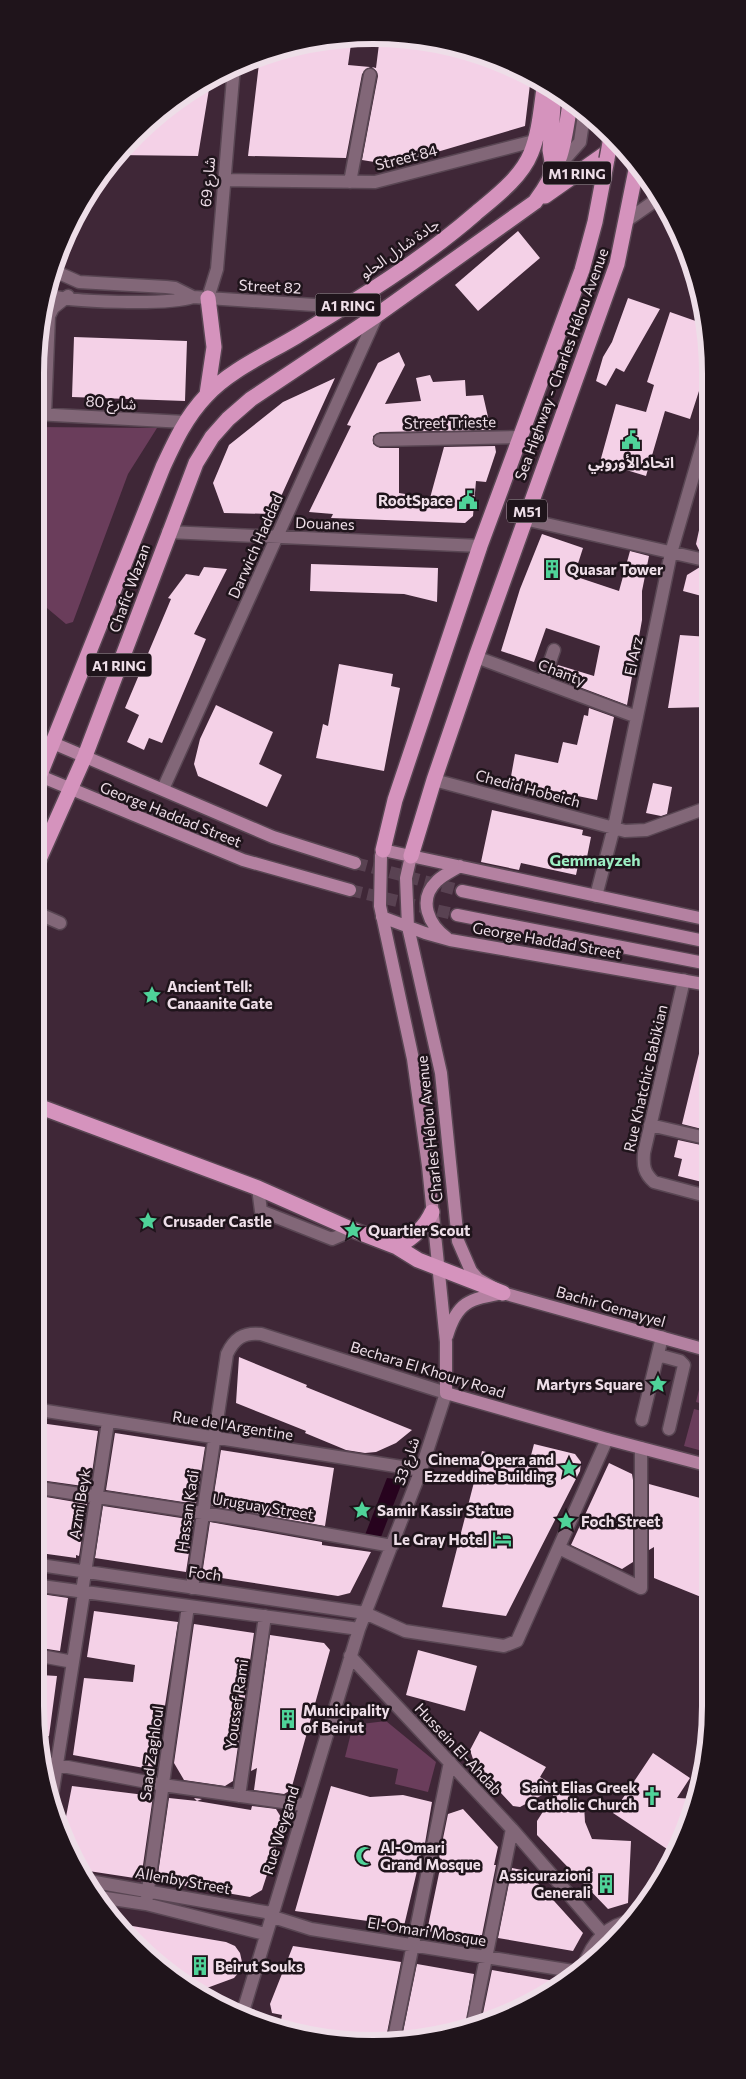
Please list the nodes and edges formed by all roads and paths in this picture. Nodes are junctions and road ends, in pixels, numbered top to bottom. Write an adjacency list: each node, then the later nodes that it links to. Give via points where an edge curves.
1 (233, 75): 12 (street, شارع 69)
2 (370, 75): 13 (street)
3 (543, 91): 7 (highway, جادة شارل الحلو / A1 RING)
4 (554, 97): 10 (highway, via 550,150)
5 (569, 109): 10 (highway)
6 (583, 120): 10 (street, via 580,142)
7 (534, 141): 13 (street, Street 84, via 376,182); 21 (highway, جادة شارل الحلو / A1 RING, via 526,163 490,201 442,241)
8 (610, 144): 29 (highway, Sea Highway - Charles Hélou Avenue / M51, bridge, via 595,222 578,283)
9 (613, 147): 10 (highway, M1 RING)
10 (559, 174): 22 (highway, A1 RING, via 535,202)
11 (635, 175): 15 (highway, Sea Highway - Charles Hélou Avenue / M51)
12 (223, 180): 13 (street, Street 84); 20 (street, شارع 69, via 217,269)
13 (350, 182)
14 (654, 202): 15 (street)
15 (626, 222): 33 (highway, Sea Highway - Charles Hélou Avenue / M51, via 610,285)
16 (59, 273): 17 (street)
17 (79, 282): 19 (street); 20 (street, Street 82, via 175,288)
18 (53, 295): 19 (street, Street 82)
19 (67, 298): 20 (street, Street 82, via 163,302); 23 (street, via 53,308)
20 (200, 298): 21 (street, Street 82); 26 (highway, via 214,347)
21 (345, 306): 26 (highway, جادة شارل الحلو / A1 RING)
22 (377, 315): 34 (highway, Chafic Wazan / A1 RING, via 251,399 228,419 196,463); 35 (street, Darwich Haddad)
23 (49, 316)
24 (49, 316): 25 (street)
25 (44, 370)
26 (207, 394): 28 (highway, جادة شارل الحلو / A1 RING)
27 (44, 414): 28 (street, شارع 80)
28 (185, 422): 32 (highway, جادة شارل الحلو / A1 RING)
29 (520, 437): 30 (street, Street Trieste); 36 (highway, Sea Highway - Charles Hélou Avenue / M51)
30 (380, 440)
31 (702, 446): 37 (street, El Arz)
32 (163, 467): 43 (highway, Chafic Wazan / A1 RING)
33 (524, 519): 37 (street); 40 (highway, Sea Highway - Charles Hélou Avenue / M51)
34 (168, 532): 35 (street, Douanes); 44 (highway, Chafic Wazan / A1 RING)
35 (277, 538): 36 (street, Douanes); 48 (street, Darwich Haddad)
36 (480, 546): 53 (highway, Sea Highway - Charles Hélou Avenue / M51, via 395,800)
37 (671, 553): 38 (street); 42 (street, El Arz)
38 (702, 561)
39 (554, 650): 41 (street)
40 (476, 657): 41 (street, Chanty); 46 (highway, Sea Highway - Charles Hélou Avenue / M51)
41 (544, 682): 42 (street, Chanty)
42 (637, 717): 51 (street, El Arz)
43 (54, 743): 44 (main road, George Haddad Street); 45 (highway, Chafic Wazan / A1 RING)
44 (85, 756): 48 (main road, George Haddad Street); 49 (highway, Chafic Wazan / A1 RING)
45 (44, 766)
46 (434, 780): 51 (street, Chedid Hobeich); 54 (highway, Sea Highway - Charles Hélou Avenue / M51)
47 (44, 781): 49 (main road, George Haddad Street)
48 (163, 789): 55 (main road, George Haddad Street, via 273,837)
49 (71, 790): 52 (highway, Chafic Wazan / A1 RING); 57 (main road, George Haddad Street, via 243,860)
50 (702, 810): 51 (street, Chedid Hobeich, via 646,830)
51 (614, 827): 59 (street, El Arz)
52 (44, 849)
53 (383, 850): 54 (main road); 62 (main road, Charles Hélou Avenue, via 379,883)
54 (411, 856): 56 (main road); 65 (main road, Charles Hélou Avenue, via 406,878)
55 (355, 863)
56 (460, 866): 59 (main road); 66 (main road, via 431,887 426,907 433,925)
57 (350, 890)
58 (462, 890): 67 (main road, George Haddad Street)
59 (596, 896): 63 (main road)
60 (457, 915): 68 (main road, George Haddad Street)
61 (44, 916): 64 (street)
62 (382, 917): 65 (main road, George Haddad Street); 75 (main road, Charles Hélou Avenue, via 413,1059)
63 (702, 919)
64 (60, 923)
65 (408, 927): 66 (main road, George Haddad Street); 78 (main road, Charles Hélou Avenue, via 441,1074 458,1241 471,1271)
66 (450, 940): 69 (main road, George Haddad Street)
67 (702, 941)
68 (702, 963)
69 (684, 980): 70 (main road, George Haddad Street); 72 (street, Rue Khatchic Babikian)
70 (702, 983)
71 (44, 1108): 76 (highway, via 258,1188)
72 (650, 1125): 73 (street); 74 (street, Rue Khatchic Babikian, via 643,1166 648,1176 665,1186)
73 (702, 1137)
74 (702, 1195)
75 (432, 1212): 76 (highway, via 416,1235); 77 (main road, Charles Hélou Avenue)
76 (397, 1247): 77 (highway)
77 (438, 1268): 78 (highway); 80 (main road, شارع 33)
78 (503, 1294): 79 (main road, Bachir Gemayyel); 80 (main road, via 479,1298 462,1306 453,1319)
79 (662, 1337): 81 (main road, Bachir Gemayyel); 82 (street)
80 (446, 1342): 83 (main road, شارع 33)
81 (702, 1349)
82 (658, 1355): 85 (street); 87 (street, via 684,1365)
83 (446, 1393): 88 (street, Bechara El Khoury Road, via 260,1334 245,1335 232,1344 227,1354); 89 (main road, Bechara El Khoury Road); 92 (street, شارع 33)
84 (44, 1411): 86 (street, Rue de l'Argentine)
85 (642, 1420)
86 (108, 1422): 88 (street, Rue de l'Argentine); 94 (street, Azmi Beyk)
87 (669, 1429)
88 (214, 1438): 92 (street, Rue de l'Argentine); 95 (street, Hassan Kadi)
89 (607, 1439): 90 (main road, Bechara El Khoury Road); 97 (street, Foch)
90 (641, 1448): 91 (main road, Bechara El Khoury Road); 97 (street, via 641,1588)
91 (702, 1464)
92 (421, 1470): 96 (street, شارع 33)
93 (44, 1489): 94 (street, Uruguay Street)
94 (96, 1497): 95 (street, Uruguay Street); 99 (street, Azmi Beyk)
95 (203, 1512): 96 (street, Uruguay Street); 101 (street, Hassan Kadi)
96 (392, 1546): 104 (street, شارع 33)
97 (558, 1548): 104 (street, Foch, via 517,1640 504,1646 405,1631)
98 (44, 1566): 99 (street, Foch)
99 (85, 1572): 101 (street, Foch); 102 (street, Azmi Beyk)
100 (44, 1586): 102 (street)
101 (192, 1588): 104 (street, Foch)
102 (83, 1592): 103 (street); 109 (street, Azmi Beyk)
103 (188, 1606): 105 (street); 113 (street, Saad Zaghloul)
104 (365, 1613): 106 (street, شارع 33)
105 (265, 1616): 106 (street); 115 (street, Youssef Rami)
106 (359, 1629): 107 (street, شارع 33)
107 (350, 1656): 110 (street, Hussein El-Ahdab); 116 (street, Rue Weygand)
108 (44, 1657): 109 (street)
109 (73, 1662): 112 (street, Azmi Beyk)
110 (450, 1762): 117 (street, Hussein El-Ahdab); 126 (street)
111 (49, 1763): 112 (street)
112 (58, 1764): 113 (street); 114 (street, Azmi Beyk)
113 (163, 1785): 115 (street); 119 (street, Saad Zaghloul)
114 (54, 1786)
115 (239, 1796): 116 (street)
116 (304, 1805): 122 (street, Rue Weygand)
117 (512, 1829): 125 (street, Hussein El-Ahdab); 128 (street)
118 (95, 1882): 119 (street, Allenby Street)
119 (147, 1890): 121 (street, Saad Zaghloul); 122 (street, Allenby Street)
120 (106, 1898): 121 (street)
121 (146, 1904): 124 (street)
122 (271, 1914): 124 (street, Rue Weygand); 126 (street, El-Omari Mosque, via 311,1929)
123 (622, 1922): 125 (street)
124 (265, 1934): 130 (street, Rue Weygand)
125 (603, 1934): 127 (street)
126 (414, 1945): 128 (street, El-Omari Mosque); 132 (street)
127 (587, 1956)
128 (486, 1957): 129 (street, El-Omari Mosque); 131 (street)
129 (569, 1970)
130 (244, 2009)
131 (473, 2020)
132 (395, 2035)

